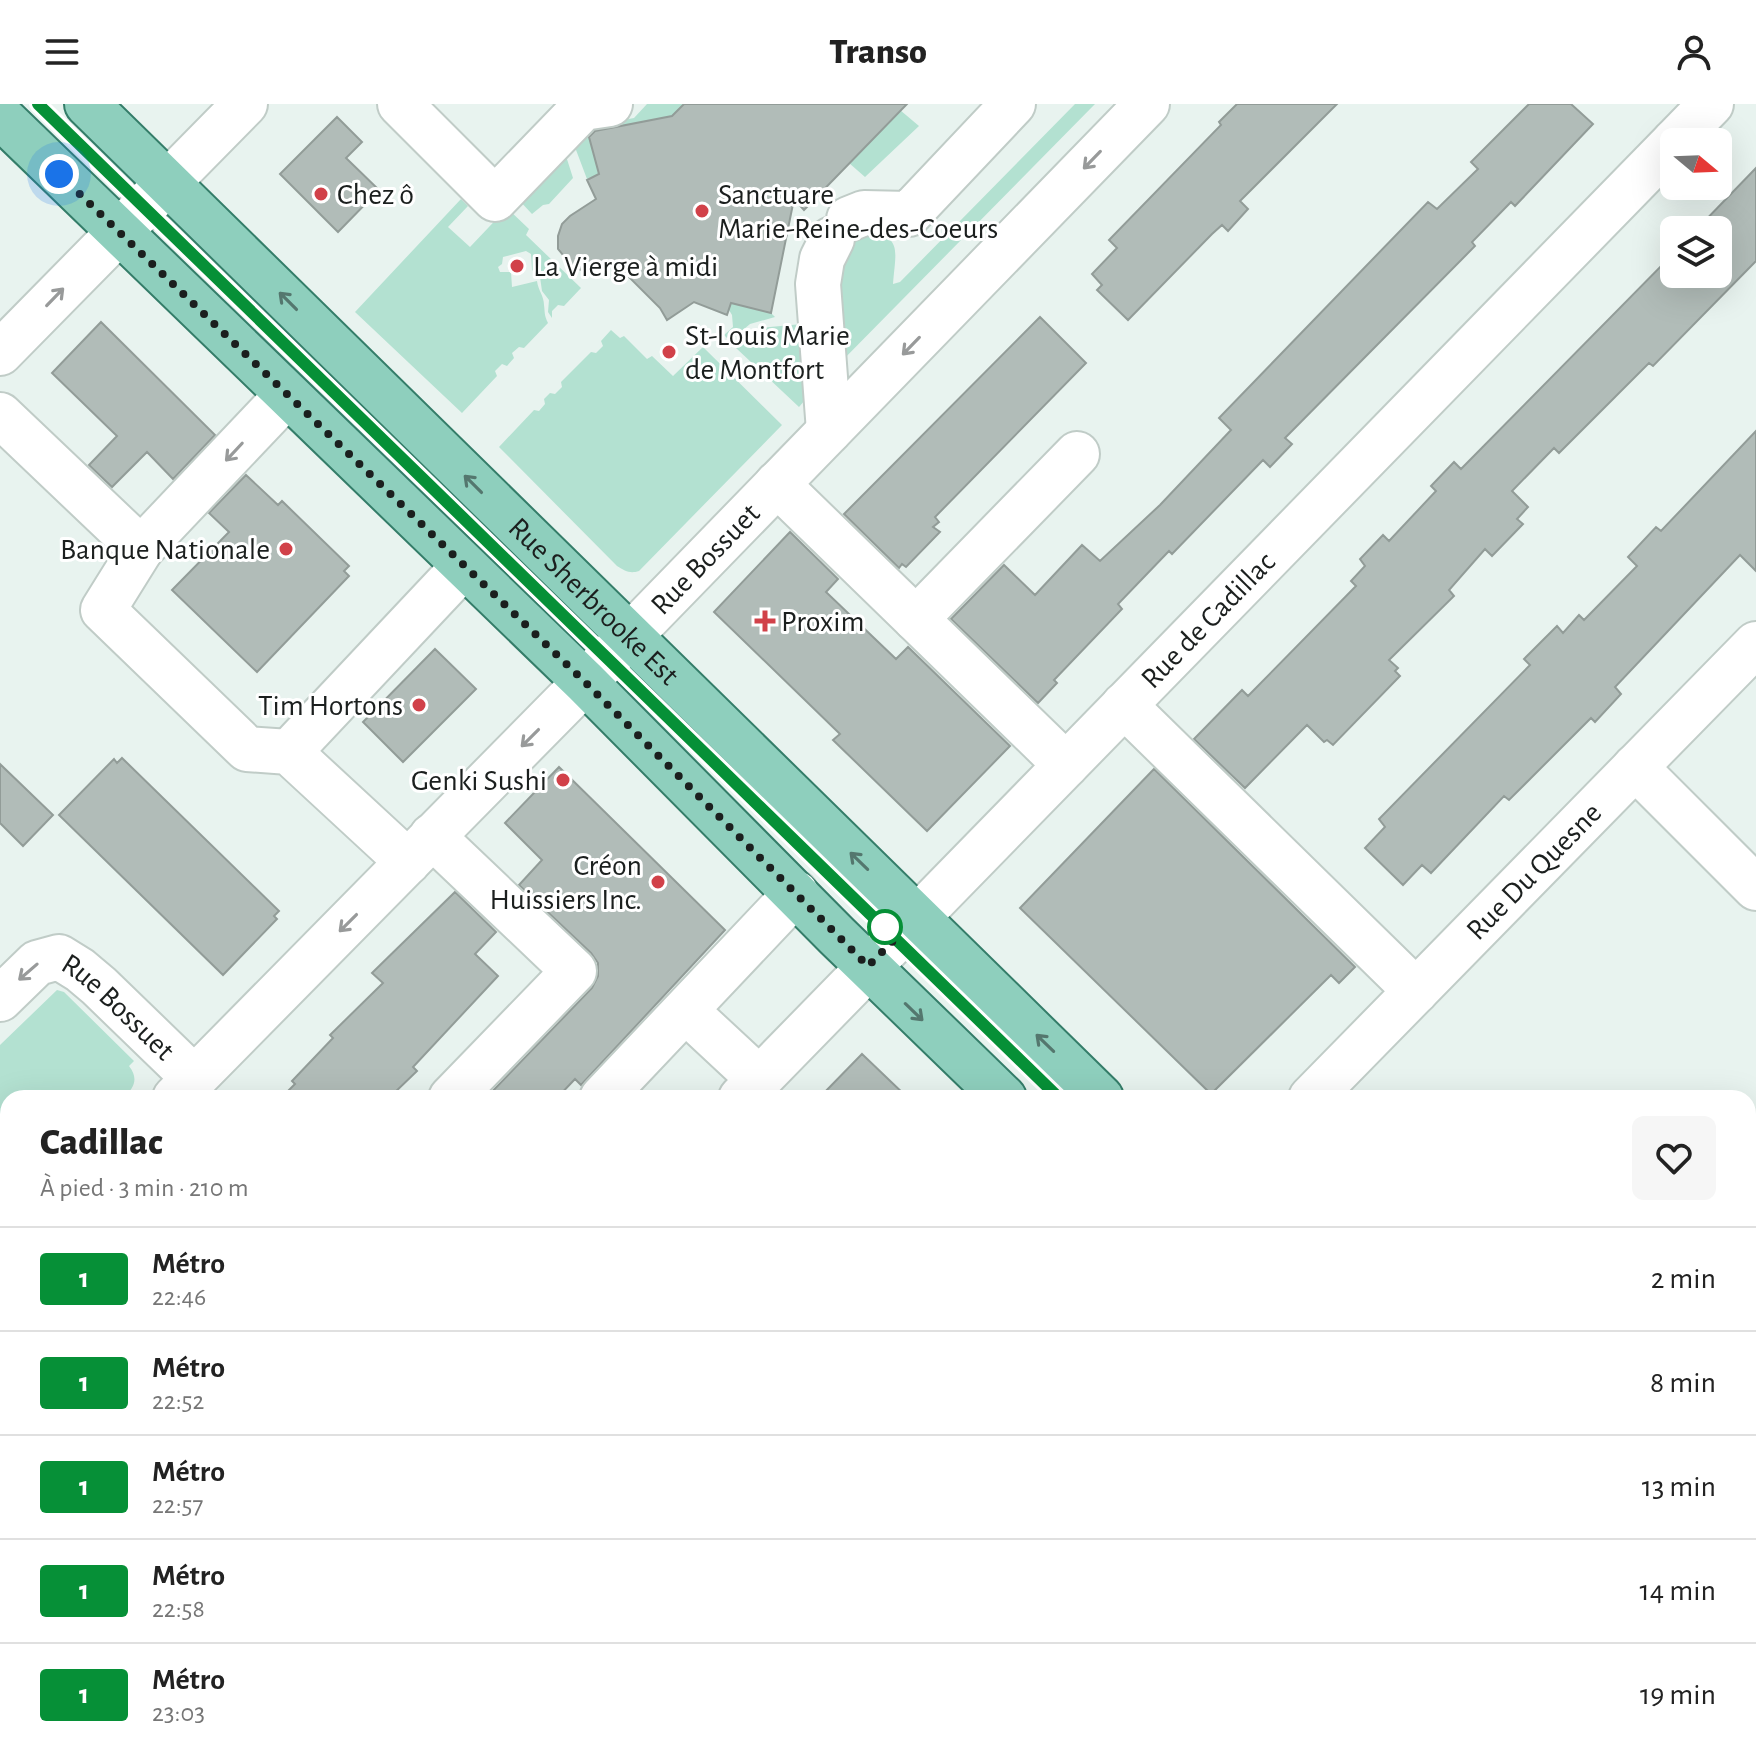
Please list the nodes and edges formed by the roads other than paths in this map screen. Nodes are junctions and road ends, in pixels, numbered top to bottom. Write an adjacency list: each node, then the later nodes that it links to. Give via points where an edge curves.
1 (87, 104): 11 (main road, Rue Sherbrooke Est)
2 (245, 104): 11 (street)
3 (400, 104): 4 (street, via 495,199 583,108)
4 (610, 104)
5 (1013, 104): 16 (street, via 909,214 864,213 841,229 822,259 818,284)
6 (1147, 104): 16 (street, Rue Bossuet, one-way to 16)
7 (1711, 104): 9 (street, Rue de Cadillac)
8 (0, 116): 12 (main road)
9 (1688, 128)
10 (1660, 156): 25 (street, Rue de Cadillac)
11 (167, 182): 12 (street); 22 (main road, Rue Sherbrooke Est, one-way to 11)
12 (118, 232): 13 (street, one-way to 12); 14 (main road)
13 (0, 353)
14 (287, 395): 19 (street, one-way to 19); 20 (main road)
15 (0, 415): 19 (street)
16 (829, 431): 18 (street, Rue Bossuet)
17 (1077, 454): 21 (street)
18 (777, 484): 21 (street); 22 (street, Rue Bossuet)
19 (141, 549): 26 (street, via 103,610 247,749)
20 (464, 566): 24 (main road); 26 (street)
21 (916, 619): 27 (street)
22 (628, 637): 24 (street, Rue Bossuet); 32 (main road, Rue Sherbrooke Est, one-way to 22)
23 (1756, 644): 28 (street, Rue Du Quesne)
24 (585, 682): 29 (street, Rue Bossuet, one-way to 29); 31 (main road)
25 (1124, 705): 27 (street, Rue de Cadillac); 34 (street)
26 (289, 752): 29 (street)
27 (1066, 765): 32 (street, Rue de Cadillac)
28 (1635, 767): 30 (street); 34 (street, Rue Du Quesne)
29 (420, 849): 37 (street, Rue Bossuet, one-way to 37); 39 (street, via 574,971)
30 (1756, 888)
31 (796, 893): 33 (main road); 36 (street)
32 (917, 917): 33 (street, Rue de Cadillac); 42 (main road, Rue Sherbrooke Est, one-way to 32)
33 (868, 966): 38 (street, Rue de Cadillac); 41 (main road, one-way to 41)
34 (1416, 991): 43 (street, Rue Du Quesne)
35 (0, 999): 37 (street, Rue Bossuet, one-way to 35, via 99,986 59,957 37,963)
36 (686, 1011): 38 (street); 40 (street)
37 (184, 1088)
38 (750, 1088)
39 (459, 1090)
40 (610, 1090)
41 (996, 1090)
42 (1093, 1090)
43 (1319, 1090)

